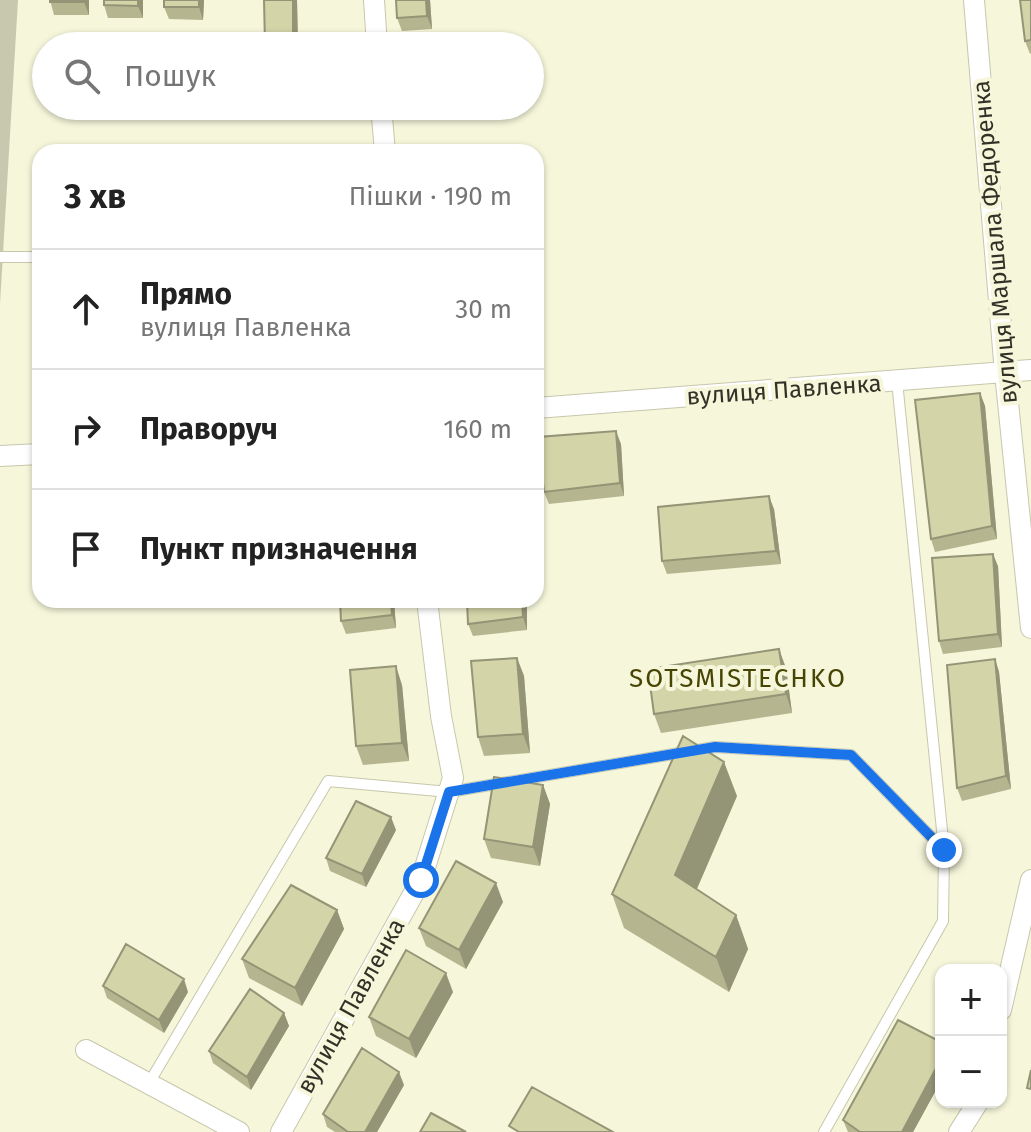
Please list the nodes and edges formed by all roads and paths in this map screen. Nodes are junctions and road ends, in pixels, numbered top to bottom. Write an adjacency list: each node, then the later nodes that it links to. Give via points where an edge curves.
1 (374, 0): 3 (street)
2 (974, 0): 9 (street, вулиця Маршала Федоренка)
3 (376, 32)
4 (382, 120): 5 (street)
5 (384, 144)
6 (0, 257): 7 (lane)
7 (32, 257)
8 (1031, 370): 9 (street, вулиця Павленка)
9 (1005, 373): 10 (street, вулиця Павленка); 15 (street, вулиця Маршала Федоренка)
10 (897, 381): 11 (street, вулиця Павленка); 17 (lane)
11 (544, 407)
12 (32, 454): 13 (street)
13 (0, 456)
14 (428, 608): 16 (street, вулиця Павленка, via 453,778)
15 (1031, 628)
16 (449, 792): 17 (lane, via 715,747 851,755); 22 (lane, via 328,781); 25 (street, вулиця Павленка, via 421,880)
17 (944, 850): 26 (lane, via 943,921)
18 (1031, 880): 19 (street)
19 (1026, 928): 20 (street)
20 (1007, 990)
21 (86, 1050): 22 (street)
22 (149, 1083): 24 (street)
23 (974, 1108): 27 (street)
24 (239, 1132)
25 (281, 1132)
26 (824, 1132)
27 (959, 1132)

